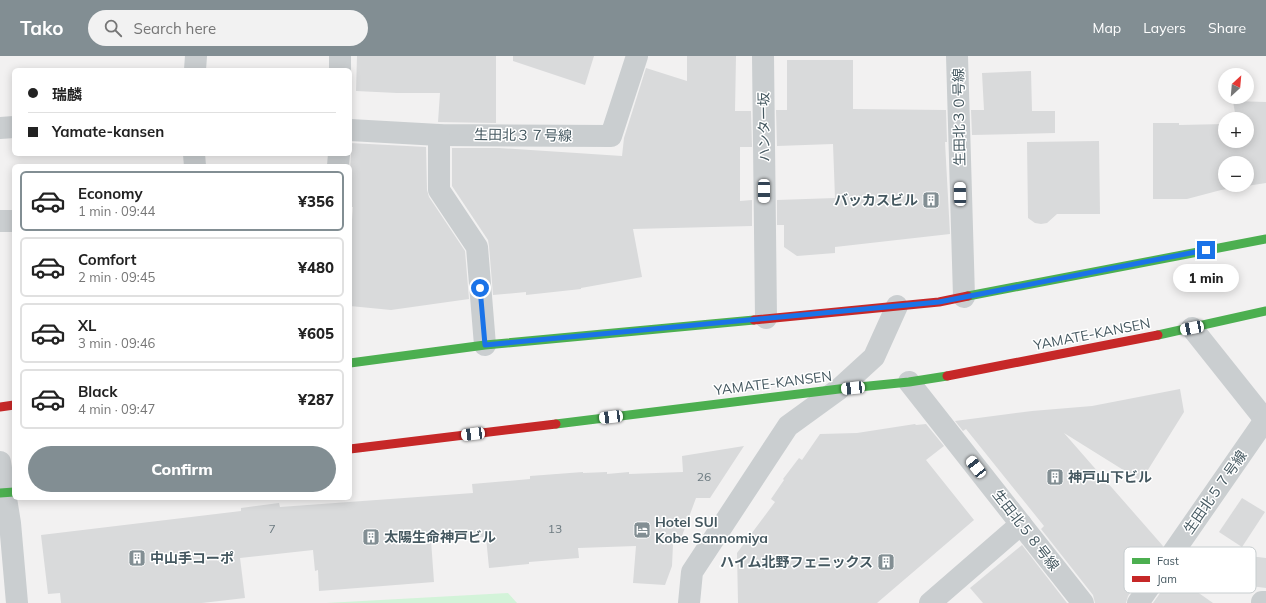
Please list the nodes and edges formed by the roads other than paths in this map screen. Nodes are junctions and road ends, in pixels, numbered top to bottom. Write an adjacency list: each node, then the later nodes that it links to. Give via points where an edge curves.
1 (196, 56): 6 (street)
2 (340, 56): 7 (street)
3 (637, 56): 11 (street, 生田北３７号線, via 611,136)
4 (763, 56): 18 (street, ハンター坂)
5 (957, 56): 15 (street, 生田北３０号線)
6 (195, 68)
7 (340, 68)
8 (12, 127): 9 (street)
9 (0, 128)
10 (352, 130): 11 (street, 生田北３７号線)
11 (439, 135): 20 (street, via 440,190 477,247)
12 (0, 221): 13 (street)
13 (12, 221)
14 (1266, 239): 15 (main road)
15 (964, 297): 16 (main road)
16 (897, 306): 18 (main road); 23 (street, via 874,356)
17 (1266, 312): 19 (main road, YAMATE-KANSEN)
18 (766, 318): 20 (main road)
19 (1192, 328): 22 (main road, YAMATE-KANSEN); 26 (street)
20 (485, 345): 21 (main road)
21 (352, 363)
22 (909, 382): 23 (main road, YAMATE-KANSEN); 30 (street, 生田北５８号線)
23 (839, 389): 27 (main road, YAMATE-KANSEN); 35 (street, via 788,426 692,572)
24 (12, 405): 25 (main road)
25 (0, 407)
26 (1266, 421): 31 (street, 生田北５７号線)
27 (352, 449)
28 (0, 462): 29 (street)
29 (6, 493): 34 (street)
30 (1020, 524): 36 (street); 37 (street, 生田北５８号線)
31 (1177, 547)
32 (1145, 593): 38 (street, 生田北５７号線)
33 (1266, 602): 39 (street)
34 (18, 603)
35 (689, 603)
36 (930, 603)
37 (1083, 603)
38 (1138, 603)
39 (1262, 603)

